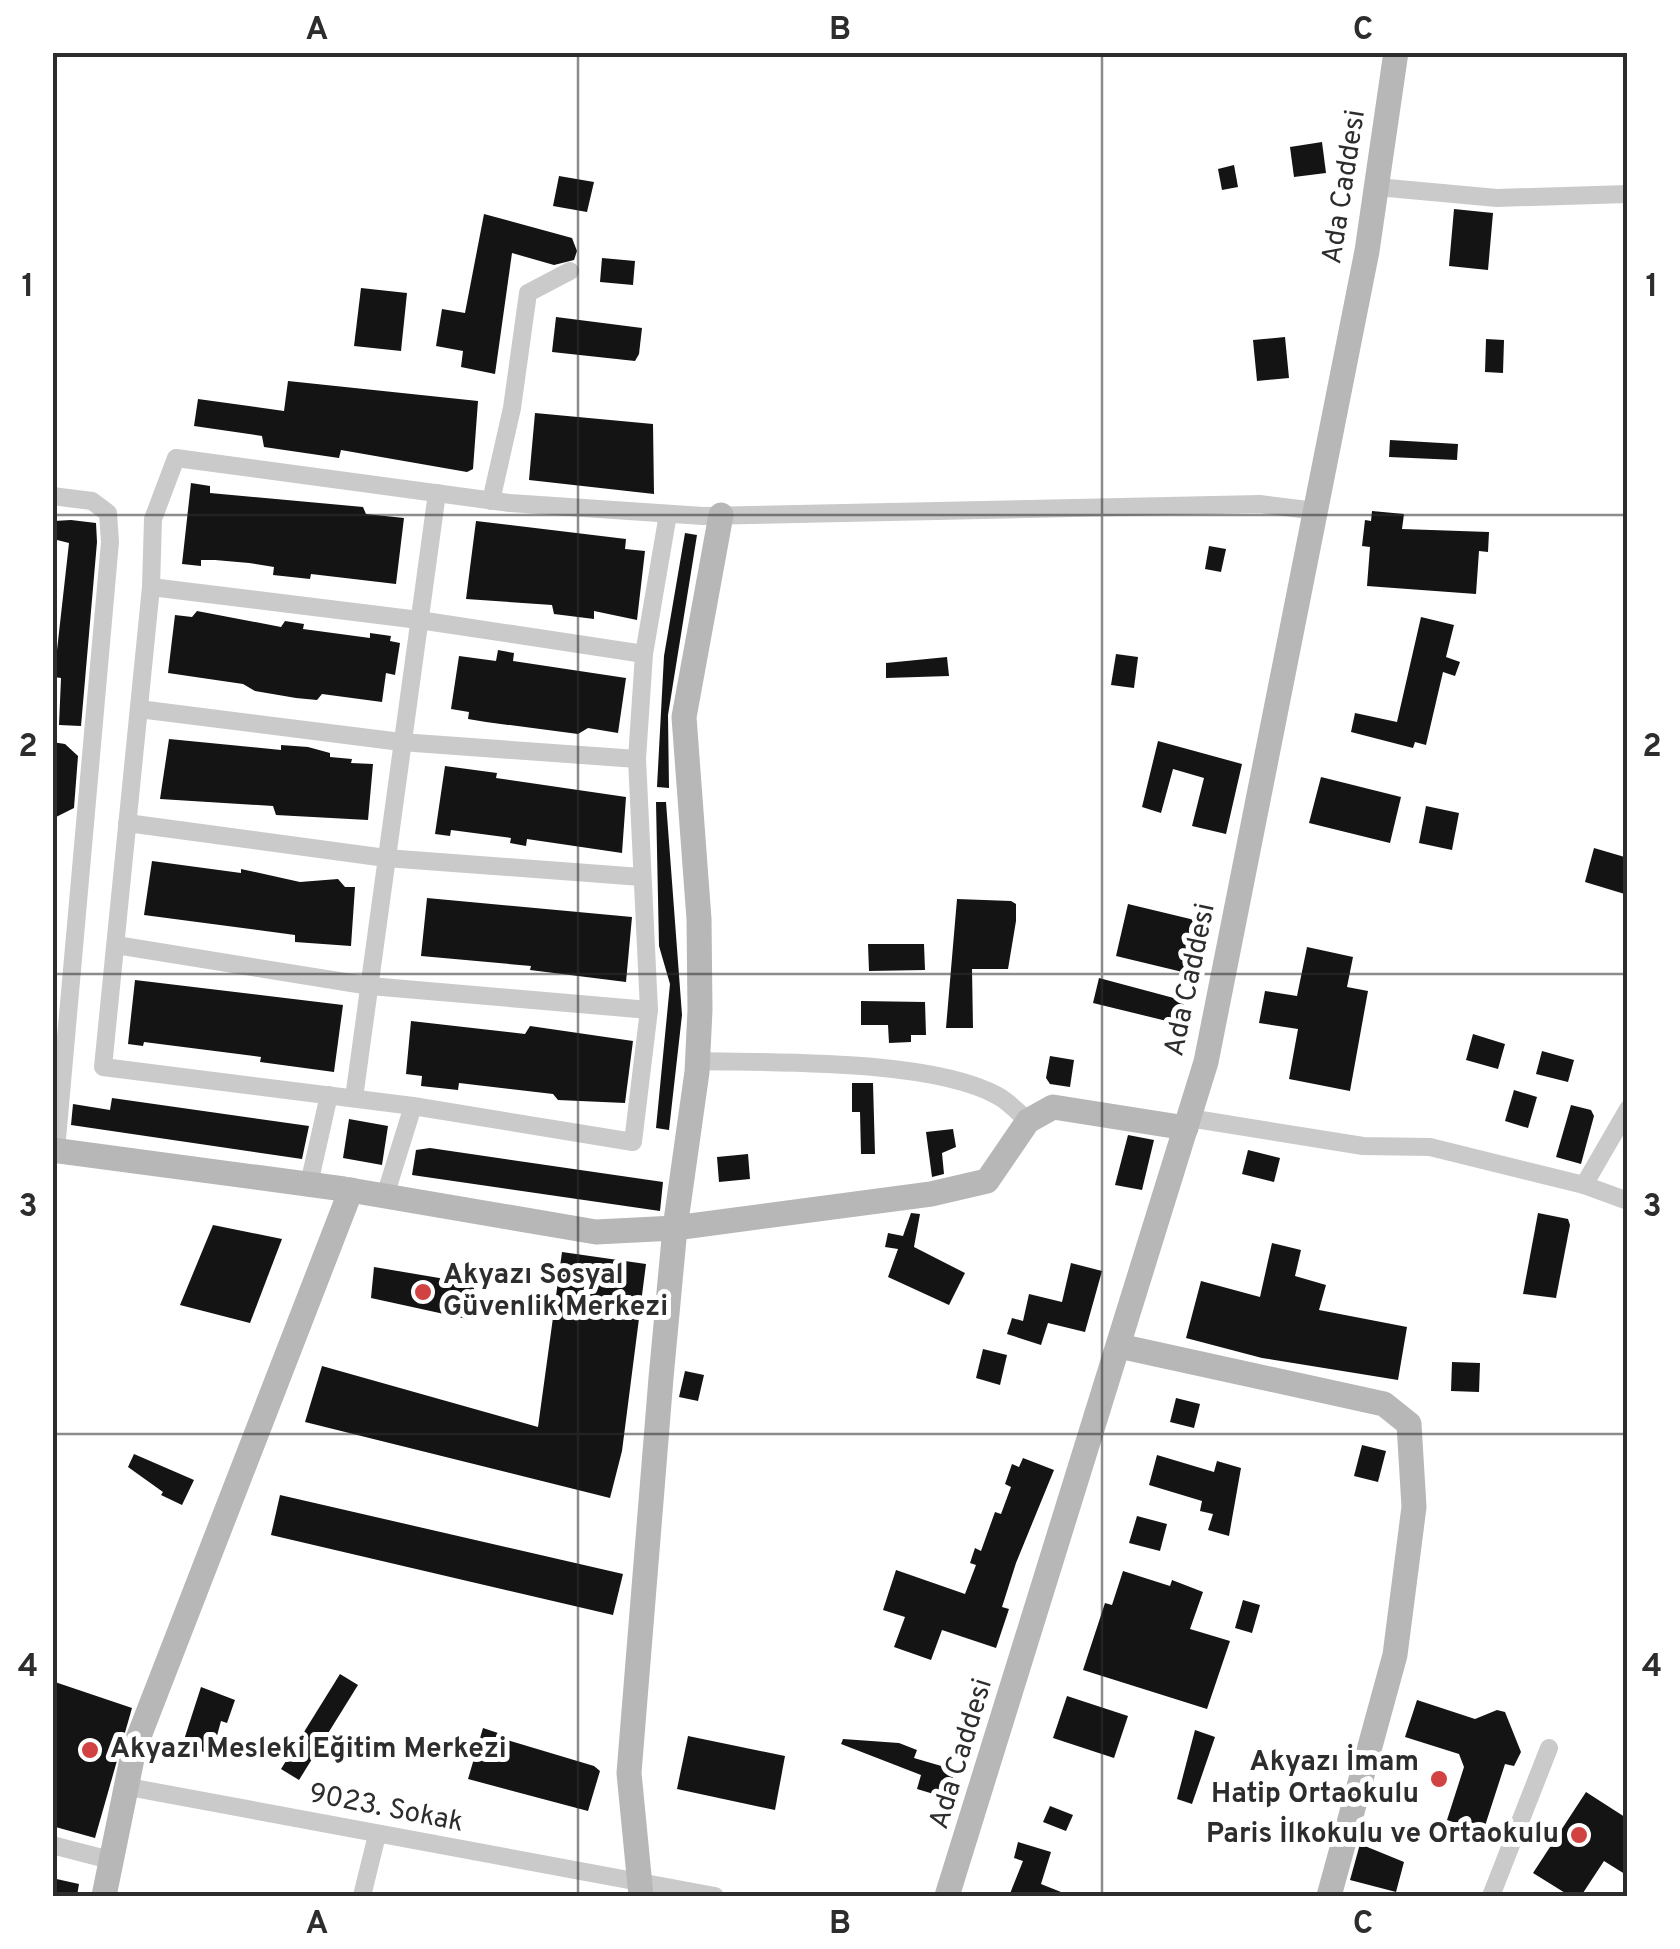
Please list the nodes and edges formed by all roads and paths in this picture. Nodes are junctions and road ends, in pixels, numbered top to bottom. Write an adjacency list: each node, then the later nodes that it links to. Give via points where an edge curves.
1 (1396, 52): 2 (main road, Ada Caddesi)
2 (1376, 187): 3 (street, via 1498,198); 8 (main road, Ada Caddesi)
3 (1628, 194)
4 (570, 270): 7 (street, via 528,293)
5 (437, 494): 7 (street); 11 (street, via 176,458 153,519); 12 (street)
6 (52, 496): 30 (street, via 92,501 108,512 110,542)
7 (491, 500): 9 (street)
8 (1316, 511): 10 (street, via 1260,504); 29 (main road, Ada Caddesi, via 1206,1062)
9 (668, 514): 10 (street); 13 (street)
10 (721, 515): 23 (main road, via 684,717 700,919)
11 (151, 587): 12 (street); 14 (street)
12 (419, 620): 13 (street); 15 (street)
13 (644, 654): 16 (street)
14 (138, 709): 15 (street); 17 (street)
15 (401, 742): 16 (street); 18 (street)
16 (637, 759): 19 (street)
17 (127, 824): 18 (street); 20 (street)
18 (386, 858): 19 (street); 21 (street)
19 (641, 877): 22 (street)
20 (116, 946): 21 (street); 24 (street, via 103,1067)
21 (370, 986): 22 (street); 25 (street)
22 (648, 1010): 26 (street, via 633,1142)
23 (698, 1061): 28 (street, via 852,1065 950,1081 998,1096); 36 (main road)
24 (328, 1095): 25 (street); 31 (street)
25 (354, 1098): 26 (street)
26 (413, 1106): 34 (street)
27 (1628, 1109): 32 (street)
28 (1028, 1121): 29 (main road, via 1052,1107); 36 (main road, via 987,1181)
29 (1188, 1123): 32 (street, via 1363,1146 1430,1147); 37 (main road, Ada Caddesi)
30 (54, 1150): 31 (main road)
31 (309, 1184): 33 (main road)
32 (1584, 1184): 35 (street)
33 (351, 1190): 34 (main road); 39 (main road)
34 (384, 1196): 36 (main road, via 596,1232)
35 (1628, 1200)
36 (675, 1228): 43 (main road, via 628,1773)
37 (1119, 1346): 47 (main road, Ada Caddesi); 48 (main road, via 1384,1404 1410,1424 1414,1507 1395,1655)
38 (1550, 1748): 49 (street)
39 (123, 1786): 40 (street, 9023. Sokak); 42 (main road)
40 (377, 1835): 43 (street, 9023. Sokak); 45 (street)
41 (52, 1845): 42 (street)
42 (110, 1860): 44 (main road)
43 (640, 1891): 46 (street, 9023. Sokak)
44 (104, 1896)
45 (362, 1896)
46 (715, 1896)
47 (947, 1896)
48 (1329, 1896)
49 (1491, 1896)

